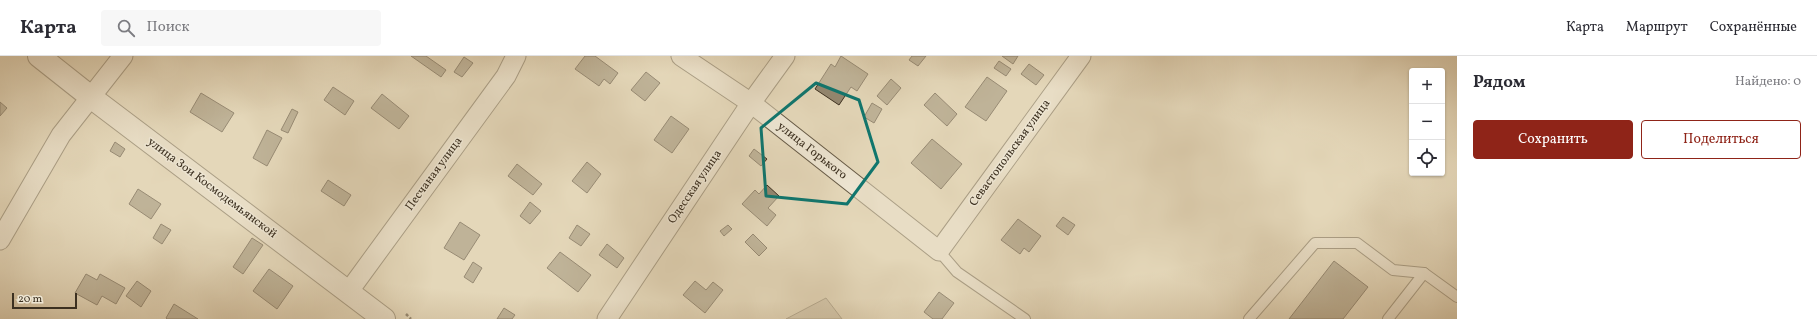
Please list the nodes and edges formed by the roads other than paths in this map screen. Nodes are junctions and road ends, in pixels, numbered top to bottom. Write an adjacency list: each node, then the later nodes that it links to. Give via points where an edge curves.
1 (39, 56): 7 (street, улица Зои Космодемьянской)
2 (124, 56): 7 (street)
3 (516, 56): 12 (street, Песчаная улица, via 506,76)
4 (681, 56): 8 (street, улица Горького)
5 (785, 56): 8 (street, Одесская улица)
6 (1081, 56): 10 (street, Севастопольская улица)
7 (92, 98): 9 (street, via 61,135); 12 (street, улица Зои Космодемьянской)
8 (752, 103): 10 (street, улица Горького); 15 (street, Одесская улица)
9 (0, 240)
10 (939, 251): 16 (lane, via 957,272)
11 (1424, 274): 13 (lane); 17 (lane, via 1393,270 1357,243 1315,243); 18 (lane)
12 (348, 291): 14 (street, улица Зои Космодемьянской)
13 (1457, 298)
14 (384, 319)
15 (607, 319)
16 (1024, 319)
17 (1249, 319)
18 (1388, 319)

